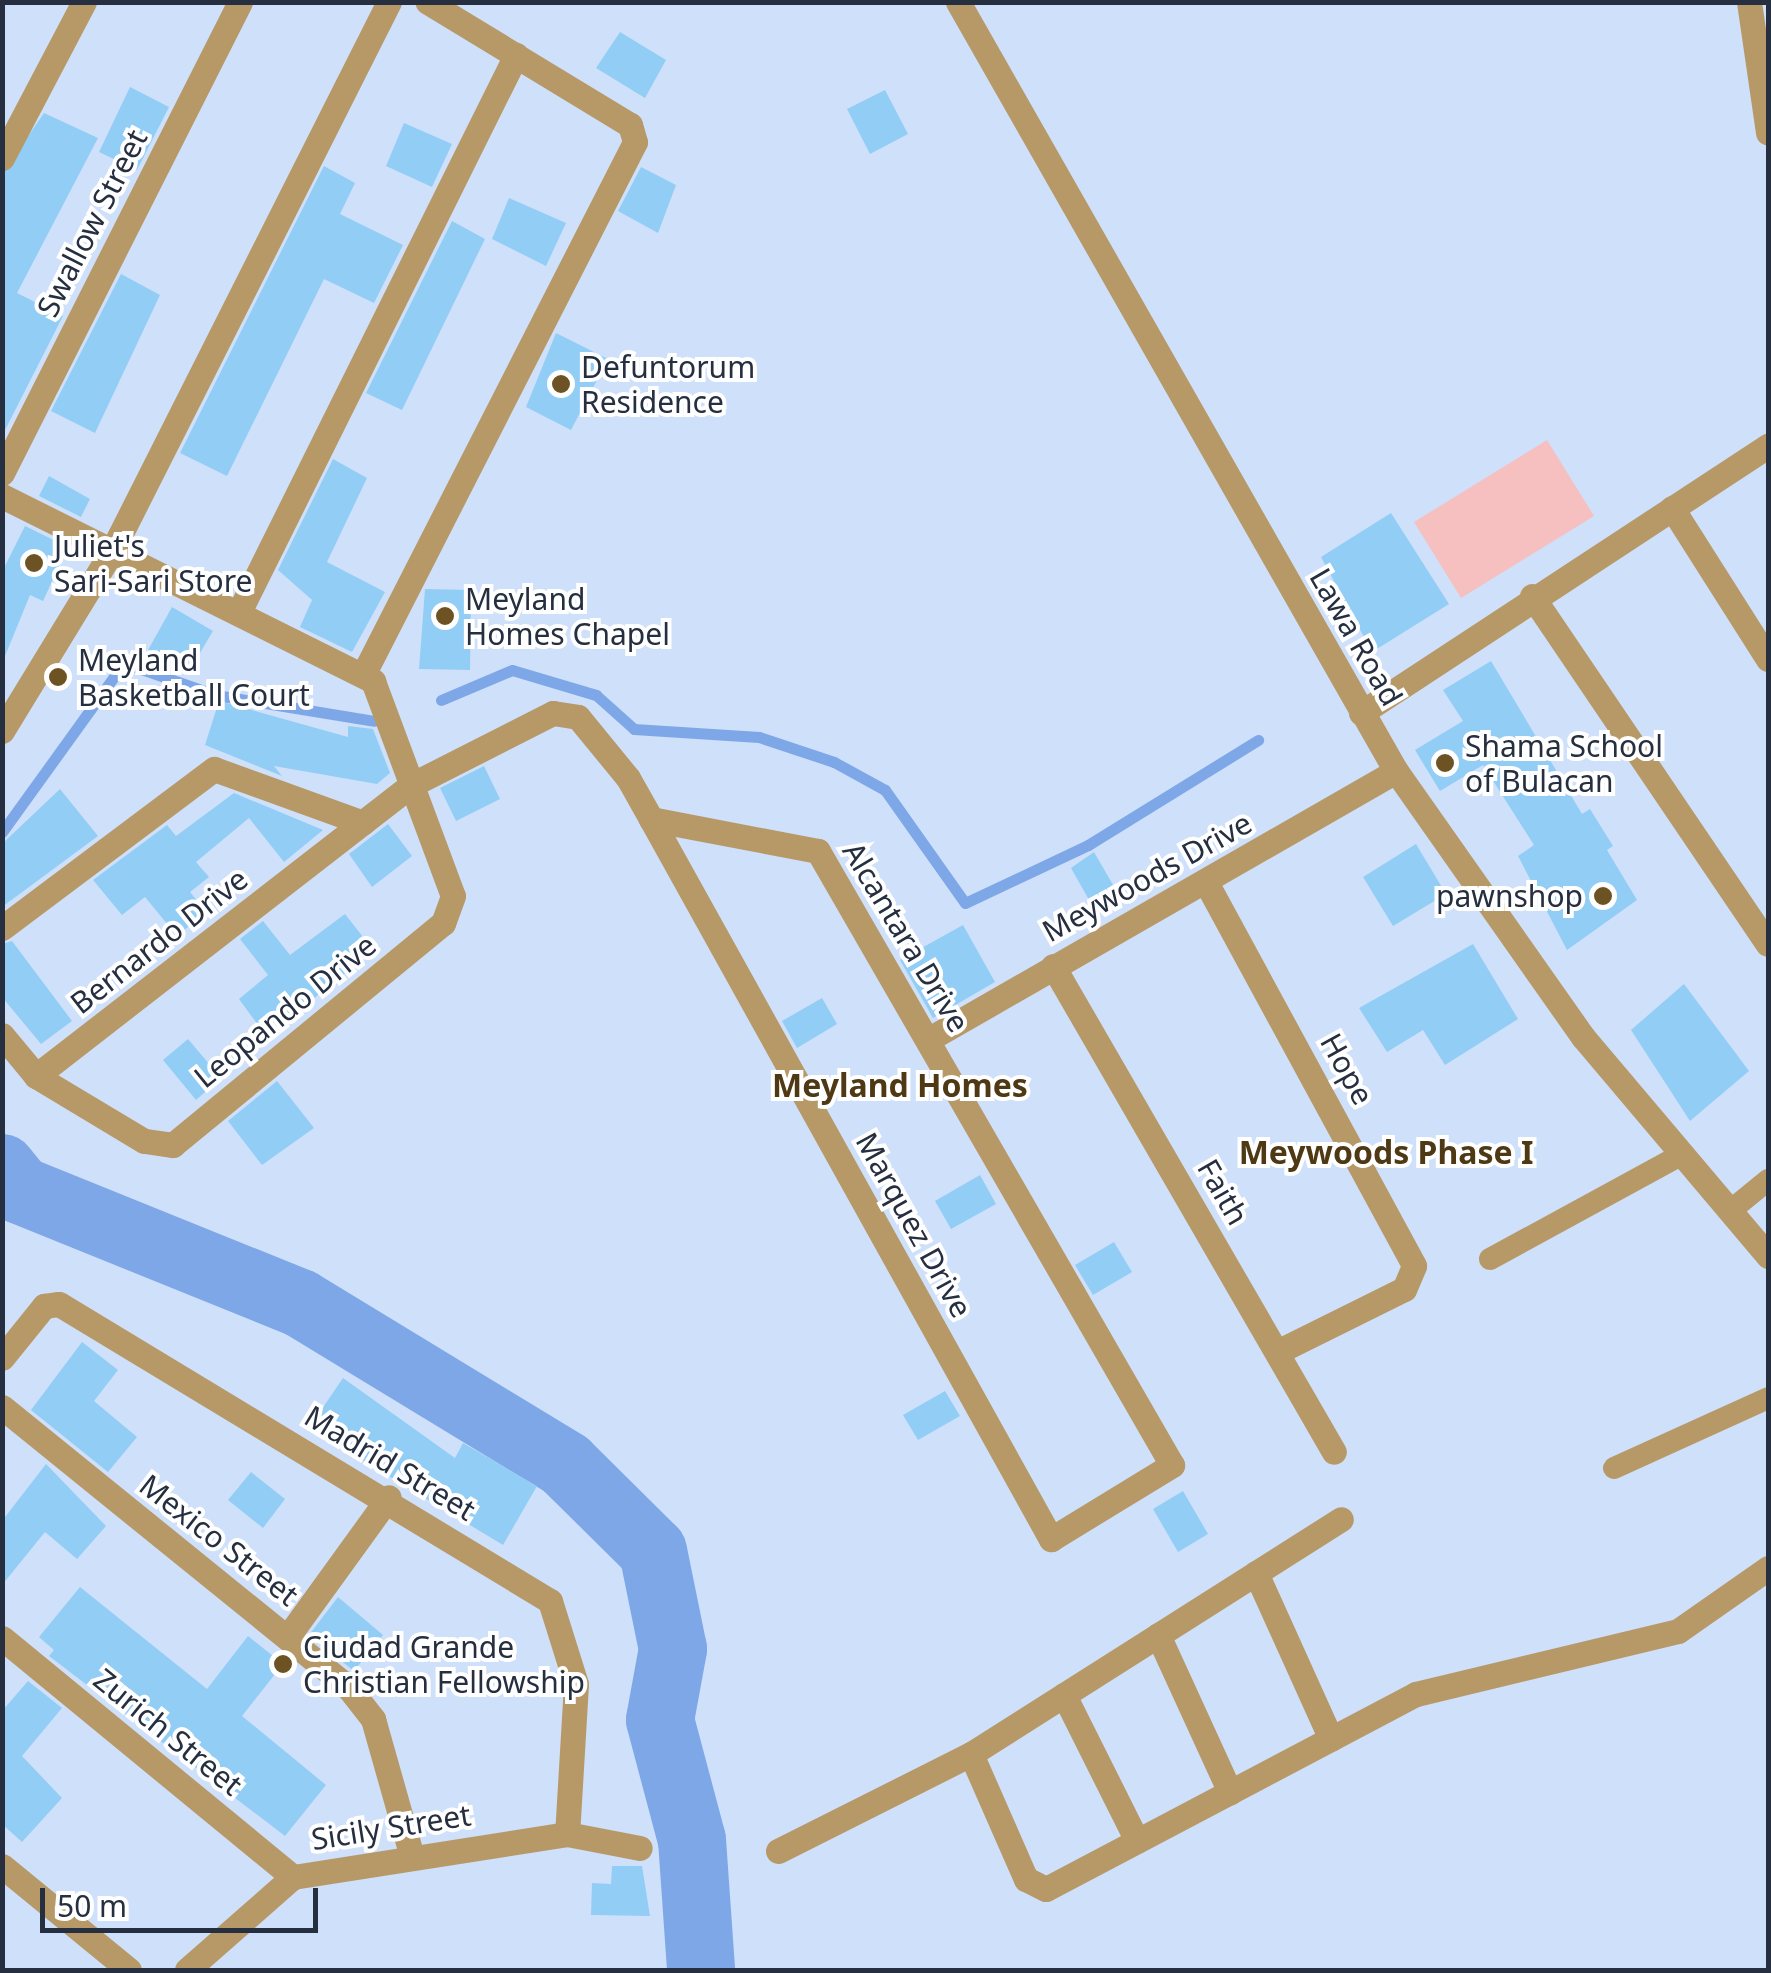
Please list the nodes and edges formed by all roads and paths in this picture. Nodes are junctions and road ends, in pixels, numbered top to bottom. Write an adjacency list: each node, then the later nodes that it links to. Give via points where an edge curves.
1 (84, 2): 9 (street)
2 (240, 2): 11 (street, Swallow Street)
3 (389, 2): 14 (street)
4 (428, 2): 7 (street)
5 (958, 2): 19 (street, Lawa Road)
6 (1749, 2): 8 (street)
7 (516, 56): 16 (street); 18 (street, via 630,125 636,142)
8 (1768, 133)
9 (2, 158)
10 (1768, 446): 13 (street)
11 (2, 472)
12 (2, 496): 14 (street)
13 (1672, 508): 15 (street); 17 (street)
14 (113, 549): 16 (street); 20 (street)
15 (1532, 596): 19 (street); 27 (street)
16 (240, 610): 18 (street)
17 (1765, 648)
18 (364, 673): 22 (street, Leopando Drive)
19 (1361, 713): 21 (street, Lawa Road)
20 (2, 731)
21 (1396, 771): 25 (street, Meywoods Drive); 32 (street, Lawa Road, via 1583,1037)
22 (413, 784): 23 (street, Bernardo Drive, via 553,713 595,730); 24 (street, Bernardo Drive); 31 (street, Leopando Drive, via 453,896 443,924 173,1145 144,1141)
23 (651, 819): 30 (street, Alcantara Drive, via 818,851); 42 (street, Marquez Drive, via 1051,1538)
24 (363, 823): 26 (street, via 214,769); 31 (street, Bernardo Drive)
25 (1207, 884): 28 (street, Meywoods Drive); 37 (street, Hope, via 1414,1266 1404,1289)
26 (2, 928)
27 (1768, 944)
28 (1053, 966): 30 (street, Meywoods Drive); 37 (street, Faith)
29 (2, 1035): 31 (street)
30 (929, 1038): 42 (street, Alcantara Drive)
31 (36, 1076)
32 (1681, 1155): 34 (street, Lawa Road); 36 (lane)
33 (1768, 1180): 34 (lane)
34 (1730, 1211): 35 (street, Lawa Road)
35 (1768, 1256)
36 (1490, 1259)
37 (1279, 1351): 41 (street, Faith)
38 (2, 1358): 44 (street, Madrid Street, via 44,1306 59,1304)
39 (1768, 1398): 43 (lane)
40 (2, 1407): 48 (street, Mexico Street)
41 (1334, 1452)
42 (1172, 1465)
43 (1614, 1468)
44 (388, 1497): 48 (street); 55 (street, Madrid Street, via 550,1601 576,1684)
45 (1340, 1519): 47 (street)
46 (1768, 1568): 52 (street, via 1678,1631 1416,1694)
47 (1256, 1573): 49 (street); 52 (street)
48 (288, 1635): 59 (street, Mexico Street, via 373,1719)
49 (1158, 1635): 51 (street); 54 (street)
50 (2, 1638): 61 (street, Zurich Street)
51 (1064, 1695): 53 (street); 56 (street)
52 (1331, 1739): 54 (street)
53 (971, 1754): 56 (street, via 1035,1886 1046,1889); 58 (street)
54 (1230, 1792): 56 (street)
55 (567, 1834): 57 (street, Sicily Street); 59 (street, Sicily Street)
56 (1137, 1841)
57 (640, 1848)
58 (778, 1851)
59 (411, 1854): 61 (street, Sicily Street)
60 (2, 1866): 62 (street)
61 (293, 1876): 63 (street, Sicily Street)
62 (129, 1970)
63 (187, 1970)

